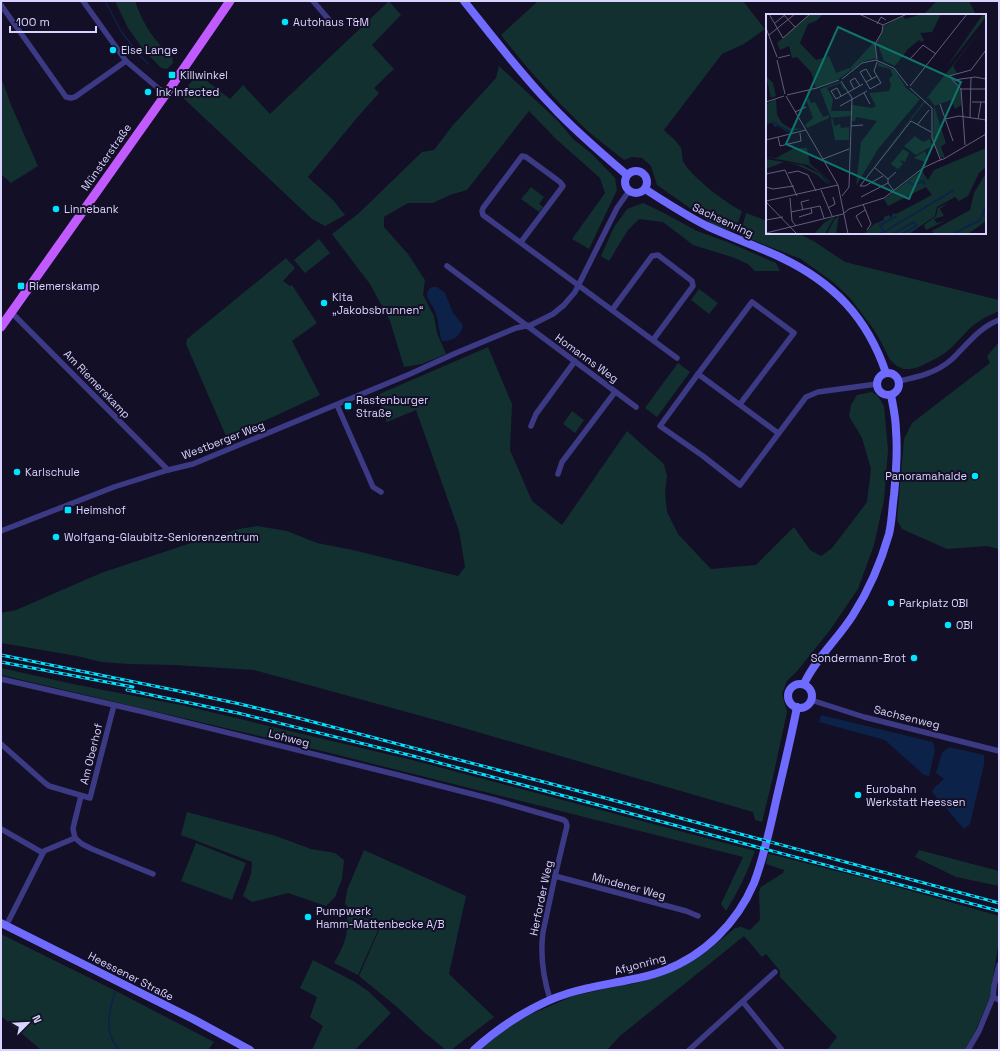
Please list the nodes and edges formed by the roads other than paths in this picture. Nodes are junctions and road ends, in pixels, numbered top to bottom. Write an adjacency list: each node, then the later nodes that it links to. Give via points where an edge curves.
1 (83, 1): 7 (street)
2 (230, 1): 8 (main road, Münsterstraße)
3 (313, 1): 6 (street)
4 (464, 1): 9 (street, via 499,46 551,105)
5 (1, 5): 7 (street, via 66,97 75,97)
6 (331, 22)
7 (126, 60): 8 (street, via 159,89)
8 (166, 92): 16 (main road, Münsterstraße)
9 (627, 175): 10 (street, via 636,171 643,173 647,182); 11 (street, via 625,183)
10 (645, 189): 11 (street, via 638,193); 23 (street, Sachsenring, via 694,220 781,258 826,285 844,300 864,326)
11 (629, 191): 14 (street, Westberger Weg, via 617,208)
12 (522, 242): 12 (street, via 482,211 522,156 562,184); 14 (street)
13 (447, 266): 18 (street, Homanns Weg)
14 (578, 284): 15 (street); 18 (street, Westberger Weg, via 562,307)
15 (612, 310): 20 (street); 20 (street, via 652,256 658,255 692,281 693,286)
16 (11, 312): 19 (main road, Münsterstraße); 34 (street, Am Riemerskamp)
17 (999, 320): 25 (street, via 982,329 940,368)
18 (526, 326): 22 (street, Homanns Weg); 30 (street, Westberger Weg, via 456,353)
19 (1, 327)
20 (653, 340): 21 (street)
21 (677, 358)
22 (575, 361): 27 (street, Homanns Weg); 32 (street, via 536,414)
23 (886, 373): 25 (street, via 894,374); 26 (street, via 880,376)
24 (698, 374): 29 (street); 29 (street, via 752,302 794,333); 33 (street, via 660,426 740,485)
25 (899, 381): 28 (street, via 898,390)
26 (877, 384): 28 (street, via 881,392); 33 (street, via 812,394 806,397)
27 (615, 392): 31 (street, Homanns Weg); 35 (street, via 562,462)
28 (891, 394): 39 (street, via 897,444 889,533 878,568 860,605 812,667)
29 (740, 404): 33 (street)
30 (337, 405): 34 (street, Westberger Weg, via 193,464); 36 (street, via 373,487)
31 (636, 407)
32 (531, 426)
33 (778, 433)
34 (168, 470): 37 (street, Westberger Weg, via 114,487)
35 (558, 474)
36 (381, 492)
37 (1, 530)
38 (1, 678): 41 (street, Lohweg)
39 (804, 684): 40 (street, via 811,690); 42 (street, via 794,685 789,692 790,702)
40 (811, 700): 42 (street, via 806,706); 44 (street, Sachsenweg, via 864,717)
41 (114, 705): 45 (street, Am Oberhof, via 90,798); 46 (street, Lohweg, via 495,800 560,818)
42 (797, 707): 57 (street, Afyonring, via 760,865 753,884 732,921 696,954 663,971)
43 (1, 744): 45 (street, Am Oberhof, via 49,786)
44 (999, 751)
45 (80, 796): 48 (street, Am Oberhof, via 73,829)
46 (567, 826): 51 (street, Herforder Weg)
47 (1, 828): 49 (street)
48 (75, 838): 49 (street); 50 (street, via 92,850)
49 (43, 853): 53 (street)
50 (153, 874)
51 (555, 876): 52 (street, Mindener Weg); 57 (street, Herforder Weg, via 543,932 541,956)
52 (698, 916)
53 (3, 924): 59 (street, Heessener Straße)
54 (999, 965): 56 (street, via 994,986)
55 (775, 972): 58 (street)
56 (996, 998): 63 (street)
57 (550, 999): 60 (street, Afyonring, via 509,1022)
58 (743, 1002): 61 (street); 62 (street)
59 (250, 1050)
60 (474, 1050)
61 (689, 1050)
62 (782, 1050)
63 (968, 1050)

